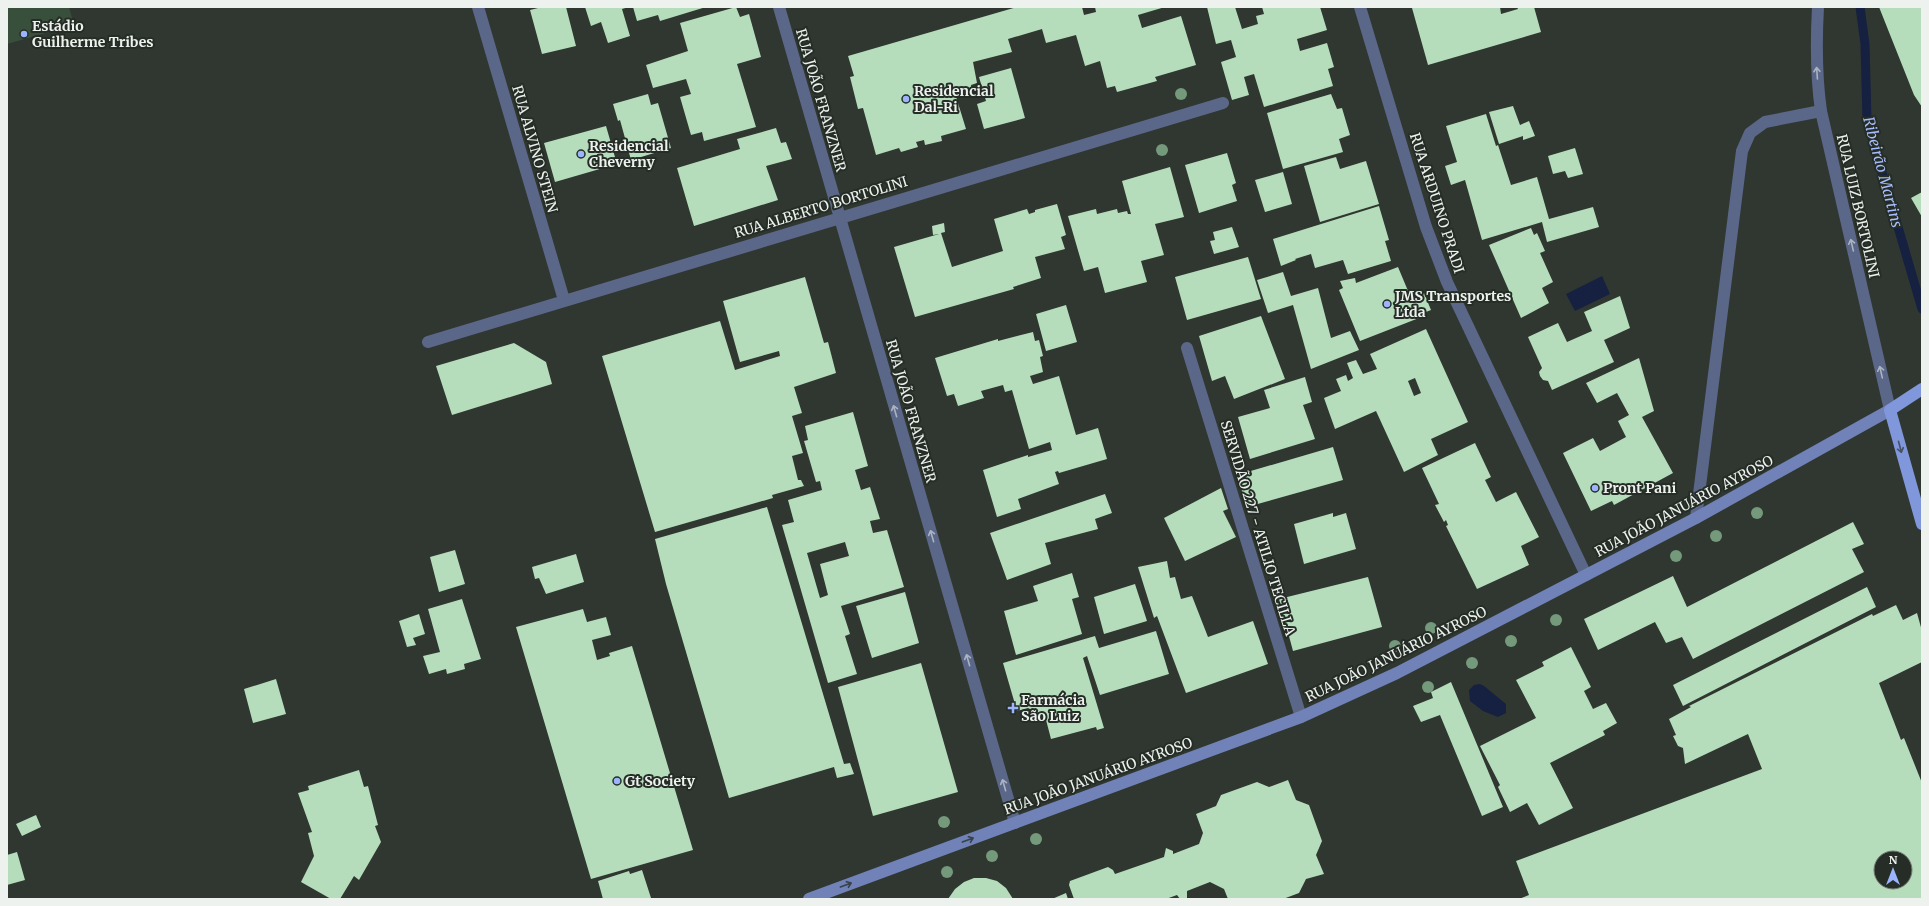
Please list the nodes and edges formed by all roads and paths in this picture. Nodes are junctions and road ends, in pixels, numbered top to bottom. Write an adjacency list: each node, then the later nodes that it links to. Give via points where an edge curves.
1 (478, 7): 8 (street, RUA ALVINO STEIN)
2 (779, 7): 7 (street, RUA JOÃO FRANZNER)
3 (1360, 7): 15 (street, RUA ARDUINO PRADI, via 1426,228 1447,282)
4 (1818, 7): 6 (street, RUA LUIZ BORTOLINI, one-way to 4, via 1816,76)
5 (1223, 103): 7 (street, RUA ALBERTO BORTOLINI)
6 (1821, 111): 12 (street, RUA LUIZ BORTOLINI, one-way to 6); 13 (street, via 1765,122 1750,133 1742,151)
7 (839, 218): 8 (street, RUA ALBERTO BORTOLINI); 17 (street, RUA JOÃO FRANZNER, one-way to 7)
8 (564, 300): 9 (street, RUA ALBERTO BORTOLINI)
9 (428, 342)
10 (1187, 348): 16 (street, SERVIDÃO 227 - ATILIO TECILLA)
11 (1922, 389): 12 (main road, RUA JOÃO JANUÁRIO AYROSO)
12 (1890, 410): 13 (main road, RUA JOÃO JANUÁRIO AYROSO); 14 (main road, one-way to 14)
13 (1696, 518): 15 (main road, RUA JOÃO JANUÁRIO AYROSO)
14 (1922, 524)
15 (1586, 575): 16 (main road, RUA JOÃO JANUÁRIO AYROSO, via 1397,673)
16 (1301, 717): 17 (main road, RUA JOÃO JANUÁRIO AYROSO)
17 (1015, 823): 18 (main road, RUA JOÃO JANUÁRIO AYROSO, one-way to 17)
18 (809, 899)

